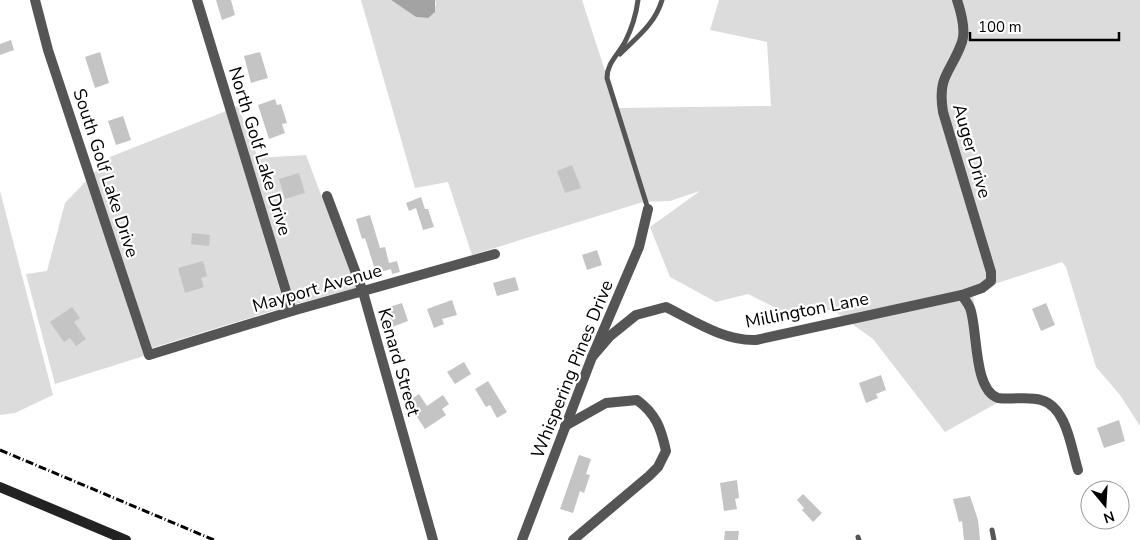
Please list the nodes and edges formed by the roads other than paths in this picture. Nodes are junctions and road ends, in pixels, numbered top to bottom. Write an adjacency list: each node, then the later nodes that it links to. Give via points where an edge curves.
1 (35, 0): 13 (street, South Golf Lake Drive)
2 (197, 0): 12 (street, North Golf Lake Drive)
3 (638, 0): 6 (lane, via 636,19)
4 (662, 0): 6 (lane, via 658,13 646,29)
5 (957, 0): 11 (street, Auger Drive, via 962,16 962,41 945,74 940,93 942,112 991,272 991,281)
6 (612, 61): 8 (lane, via 607,78)
7 (327, 196): 10 (street, Kenard Street)
8 (648, 209): 14 (street, Whispering Pines Drive, via 639,247)
9 (495, 254): 10 (street, Mayport Avenue)
10 (363, 292): 12 (street, Mayport Avenue); 20 (street, Kenard Street)
11 (962, 295): 14 (street, Millington Lane, via 756,340 723,335 666,307 636,315 610,336); 16 (street, via 970,309 986,389 998,398 1040,399 1051,405 1061,416)
12 (292, 311): 13 (street, Mayport Avenue)
13 (149, 355)
14 (592, 357): 15 (street, Whispering Pines Drive)
15 (565, 426): 21 (street, Whispering Pines Drive); 22 (street, via 606,403 637,400 661,427 666,451 649,476)
16 (1078, 470)
17 (0, 487): 19 (street)
18 (992, 530): 23 (lane)
19 (126, 540)
20 (432, 540)
21 (522, 540)
22 (573, 540)
23 (994, 540)

